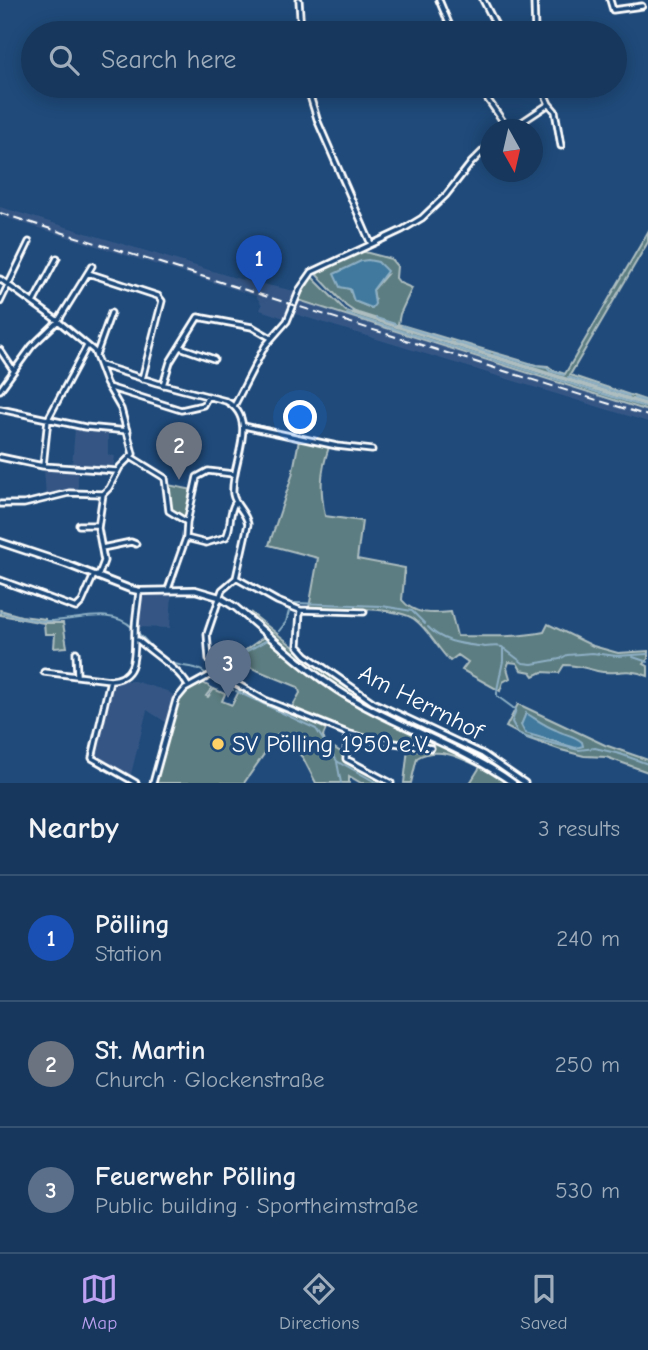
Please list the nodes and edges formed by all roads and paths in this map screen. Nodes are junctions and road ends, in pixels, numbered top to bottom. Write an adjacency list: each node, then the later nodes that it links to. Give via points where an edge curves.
1 (299, 0): 7 (street)
2 (439, 0): 8 (street)
3 (483, 0): 9 (street)
4 (534, 0): 10 (street)
5 (610, 0): 6 (street, via 613,10)
6 (642, 6)
7 (300, 21)
8 (448, 21)
9 (494, 21)
10 (535, 21)
11 (311, 98): 20 (street)
12 (487, 98): 15 (street)
13 (546, 98): 14 (street)
14 (549, 104): 16 (street); 17 (street, via 555,111)
15 (502, 119)
16 (526, 119)
17 (561, 146)
18 (480, 154): 20 (street, via 431,210 412,225)
19 (29, 242): 25 (street)
20 (371, 244): 30 (street, via 316,269 302,284 287,321)
21 (57, 258): 27 (street)
22 (92, 266): 23 (street)
23 (88, 273): 29 (street); 38 (street, via 162,301)
24 (0, 279): 25 (street)
25 (9, 285): 26 (street); 27 (street)
26 (0, 302)
27 (33, 303): 29 (street)
28 (111, 313): 34 (street)
29 (58, 321): 31 (street); 37 (street)
30 (271, 338): 32 (street, via 252,327 202,316 196,318); 43 (street)
31 (87, 346): 34 (street); 45 (street)
32 (180, 346): 35 (street); 39 (street)
33 (0, 350): 37 (street)
34 (96, 355): 36 (street)
35 (214, 359)
36 (100, 365): 38 (street); 40 (street)
37 (14, 371): 41 (street)
38 (142, 379): 39 (street)
39 (163, 385): 42 (street)
40 (108, 387): 42 (street, via 181,410 203,405); 47 (street)
41 (0, 390)
42 (208, 395): 43 (street)
43 (234, 406): 46 (street)
44 (0, 409): 45 (street)
45 (48, 419): 47 (street); 51 (street)
46 (244, 426): 48 (street); 53 (street)
47 (128, 431): 50 (street)
48 (372, 450)
49 (0, 457): 51 (street)
50 (131, 457): 52 (street); 57 (street, via 165,478 169,511)
51 (43, 466): 52 (street)
52 (117, 471): 54 (street)
53 (233, 474): 55 (street); 57 (street, via 211,471 198,476)
54 (103, 494): 56 (street, via 69,492 24,504); 59 (street)
55 (235, 503): 60 (street, via 226,537 205,543); 65 (street, via 248,524)
56 (0, 504)
57 (187, 522): 60 (street)
58 (79, 525): 59 (street)
59 (98, 525): 63 (street)
60 (186, 538): 67 (street)
61 (0, 542): 64 (street)
62 (136, 544): 63 (street)
63 (102, 548): 64 (street, via 104,561)
64 (96, 576): 66 (street, via 77,608); 68 (street)
65 (236, 578): 69 (street); 70 (street)
66 (0, 580)
67 (168, 589): 68 (street); 69 (street)
68 (139, 591): 72 (street)
69 (219, 597): 75 (street, via 206,638); 84 (street, via 337,690 468,754)
70 (300, 610): 71 (street); 85 (street, Am Herrnhof, via 298,646 306,655 369,701 483,754)
71 (364, 612)
72 (136, 639): 77 (street, via 130,668 120,679); 78 (street, via 177,671)
73 (76, 652): 76 (street)
74 (44, 672): 76 (street)
75 (216, 672): 78 (street); 79 (street, via 265,699)
76 (77, 676): 77 (street)
77 (110, 680): 81 (street, via 92,758)
78 (189, 687): 82 (street, via 176,700)
79 (347, 733): 80 (street); 83 (street, via 346,759)
80 (431, 748)
81 (136, 783)
82 (153, 783)
83 (391, 783)
84 (513, 783)
85 (525, 783)

